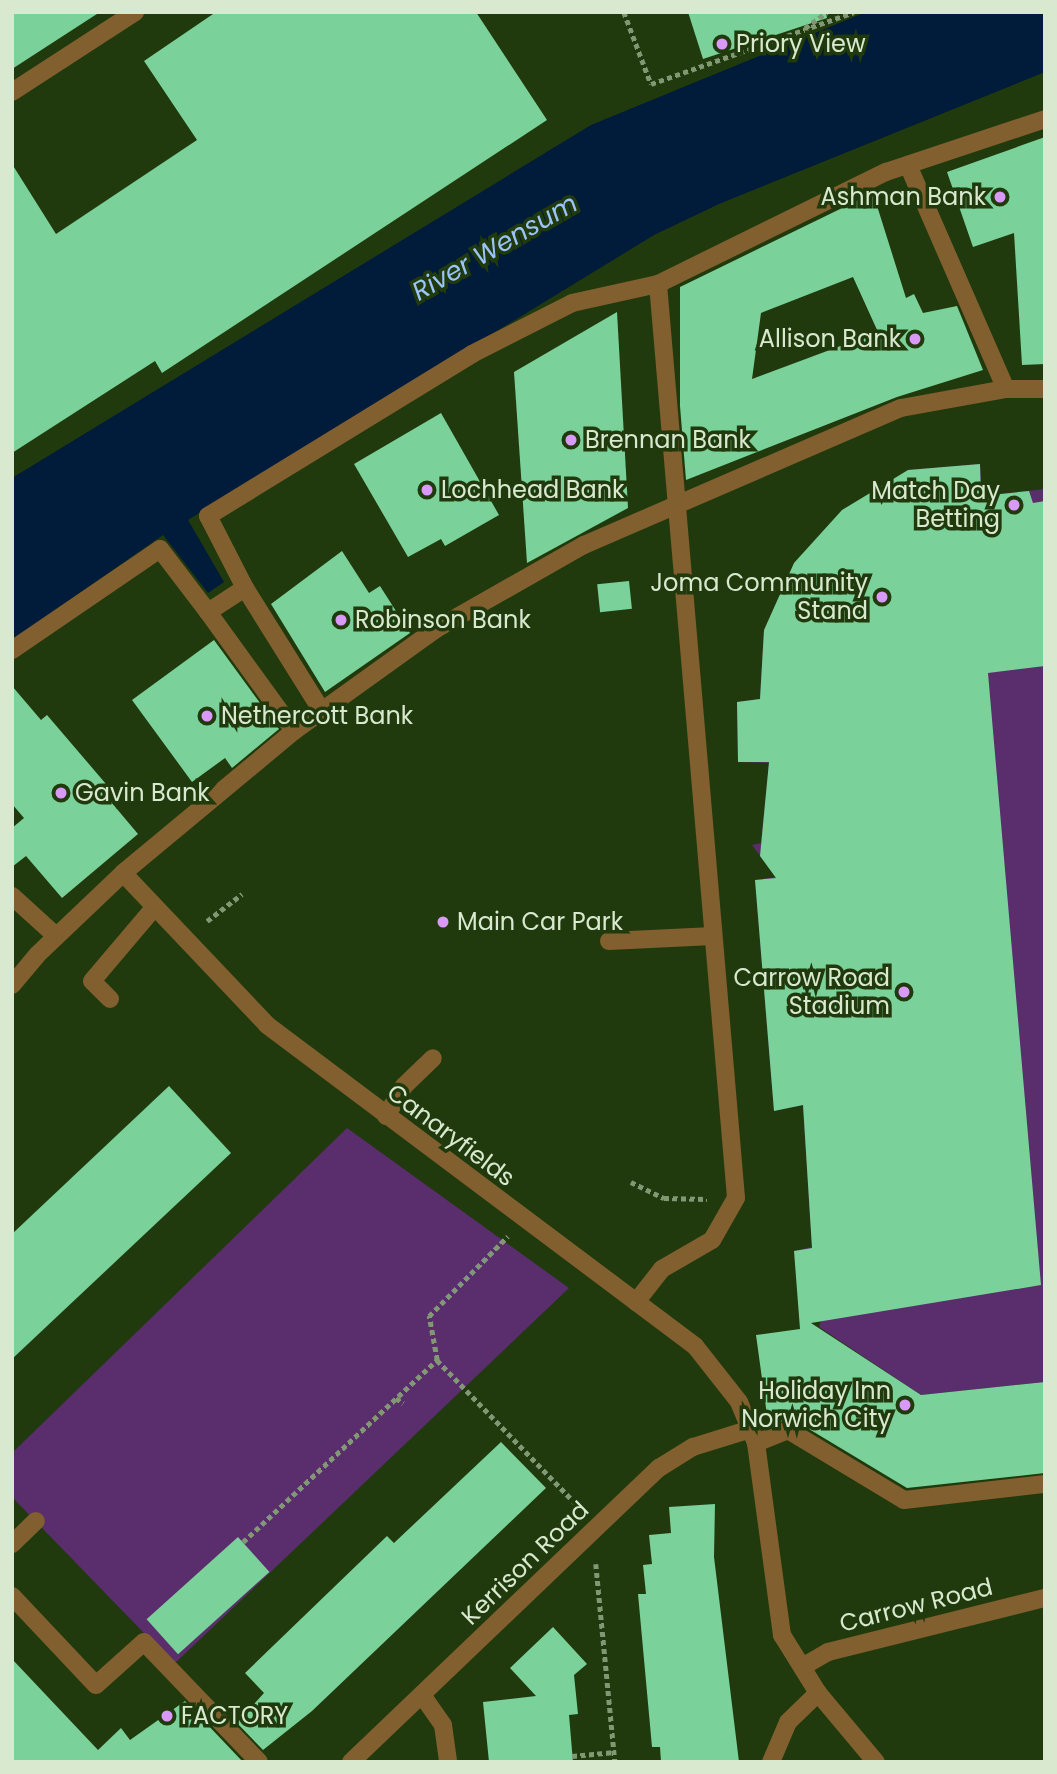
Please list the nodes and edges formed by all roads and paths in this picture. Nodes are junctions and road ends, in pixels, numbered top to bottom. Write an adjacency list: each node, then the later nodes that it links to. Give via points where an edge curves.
1 (135, 12): 6 (street)
2 (624, 12): 5 (path, via 651,84)
3 (827, 12): 5 (path)
4 (855, 12): 5 (path)
5 (802, 31)
6 (12, 92)
7 (1045, 119): 8 (street)
8 (908, 165): 9 (street); 11 (street)
9 (658, 284): 12 (street); 13 (street, via 572,303 472,354 208,516)
10 (1045, 389): 11 (street)
11 (1006, 390): 12 (street, via 901,408)
12 (674, 508): 16 (street, via 584,545 436,629); 23 (street)
13 (245, 588): 14 (street); 16 (street)
14 (208, 612): 15 (street, via 160,550); 17 (street)
15 (12, 650)
16 (322, 711): 17 (street)
17 (294, 731): 18 (street)
18 (123, 873): 21 (street, Canaryfields); 22 (street)
19 (242, 894): 24 (path)
20 (12, 896): 22 (street)
21 (154, 908): 24 (street, Canaryfields); 27 (street, via 92,981)
22 (56, 936): 26 (street)
23 (712, 936): 25 (street); 33 (street, via 736,1198 712,1240 662,1269)
24 (183, 940): 29 (street, Canaryfields, via 267,1025)
25 (609, 941)
26 (12, 985)
27 (110, 999)
28 (433, 1058): 29 (street, via 404,1086)
29 (386, 1116): 32 (street, Canaryfields)
30 (631, 1182): 31 (path)
31 (674, 1199)
32 (522, 1219): 33 (street, Canaryfields); 34 (path, via 429,1316)
33 (636, 1303): 37 (street, Canaryfields, via 695,1346 739,1402)
34 (437, 1360): 35 (path); 40 (path)
35 (397, 1398): 36 (path); 41 (path)
36 (403, 1403)
37 (753, 1436): 38 (street, Kerrison Road, via 788,1430 904,1500); 40 (street, Kerrison Road, via 694,1447 659,1468); 46 (street, via 782,1635)
38 (1045, 1484)
39 (36, 1521): 42 (street)
40 (599, 1527): 43 (street, Kerrison Road)
41 (243, 1542)
42 (12, 1544)
43 (579, 1545): 48 (street, Kerrison Road); 49 (path, via 599,1566)
44 (12, 1596): 51 (street, via 96,1685 144,1642)
45 (1045, 1598): 46 (street, Carrow Road, via 828,1653)
46 (802, 1667): 47 (street)
47 (818, 1693): 55 (street, via 788,1722); 56 (street)
48 (422, 1695): 52 (street, Kerrison Road); 53 (street, via 443,1725)
49 (615, 1752): 50 (path); 54 (path)
50 (572, 1756)
51 (259, 1762)
52 (351, 1762)
53 (448, 1762)
54 (615, 1762)
55 (771, 1762)
56 (876, 1762)

